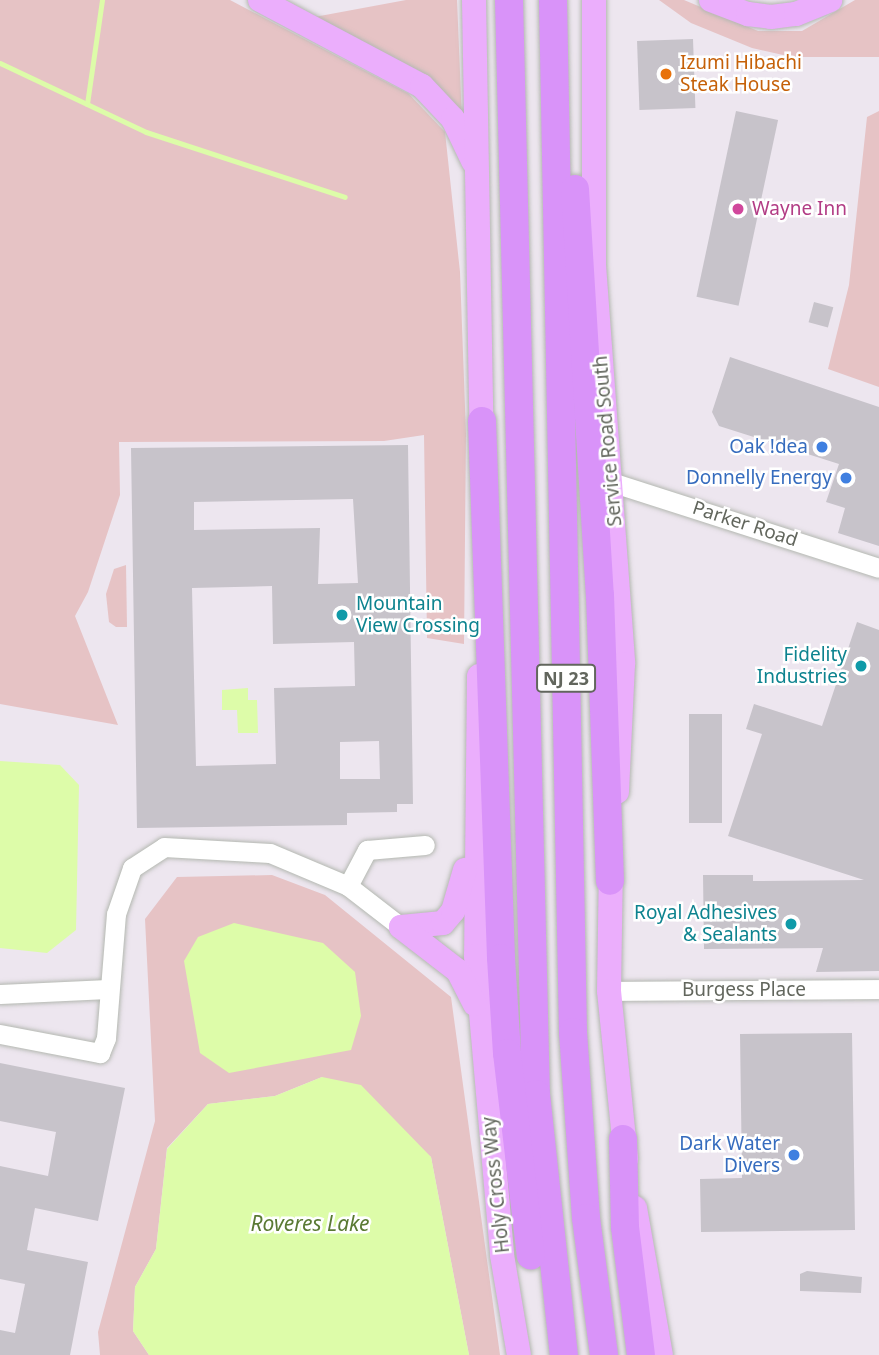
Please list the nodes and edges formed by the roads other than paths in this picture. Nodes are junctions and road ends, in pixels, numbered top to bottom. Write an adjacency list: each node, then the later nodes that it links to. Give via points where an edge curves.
1 (260, 0): 9 (main road, via 422,86 453,119)
2 (474, 0): 9 (main road)
3 (509, 0): 10 (highway, NJ 23)
4 (524, 0): 10 (highway)
5 (556, 0): 16 (highway, via 573,146 597,534); 29 (highway, NJ 23, via 573,1032 586,1218)
6 (594, 0): 12 (main road, Service Road South, via 594,265)
7 (711, 0): 8 (main road, via 771,17 796,14)
8 (830, 0)
9 (478, 176): 11 (main road)
10 (520, 315): 28 (highway, NJ 23, via 536,1094)
11 (482, 421): 14 (main road); 27 (highway, via 507,1053)
12 (611, 482): 13 (street, Parker Road); 16 (main road, Service Road South, via 623,664)
13 (879, 568)
14 (474, 821): 18 (main road, via 453,911 443,923); 23 (main road, Holy Cross Way)
15 (425, 845): 17 (street, via 367,850)
16 (610, 881): 21 (main road, Service Road South)
17 (348, 886): 18 (street); 19 (street, via 270,853 164,847 132,868 116,914)
18 (401, 927): 23 (main road, via 458,971)
19 (108, 989): 22 (street); 24 (street, via 106,1038 100,1053)
20 (879, 989): 21 (street, Burgess Place)
21 (609, 991): 25 (main road, Service Road South)
22 (0, 994)
23 (480, 1014): 26 (main road, Holy Cross Way, via 502,1255)
24 (0, 1034)
25 (623, 1139): 30 (highway, via 625,1227); 31 (main road, Service Road South)
26 (519, 1355)
27 (547, 1355)
28 (564, 1355)
29 (604, 1355)
30 (641, 1355)
31 (661, 1355)

